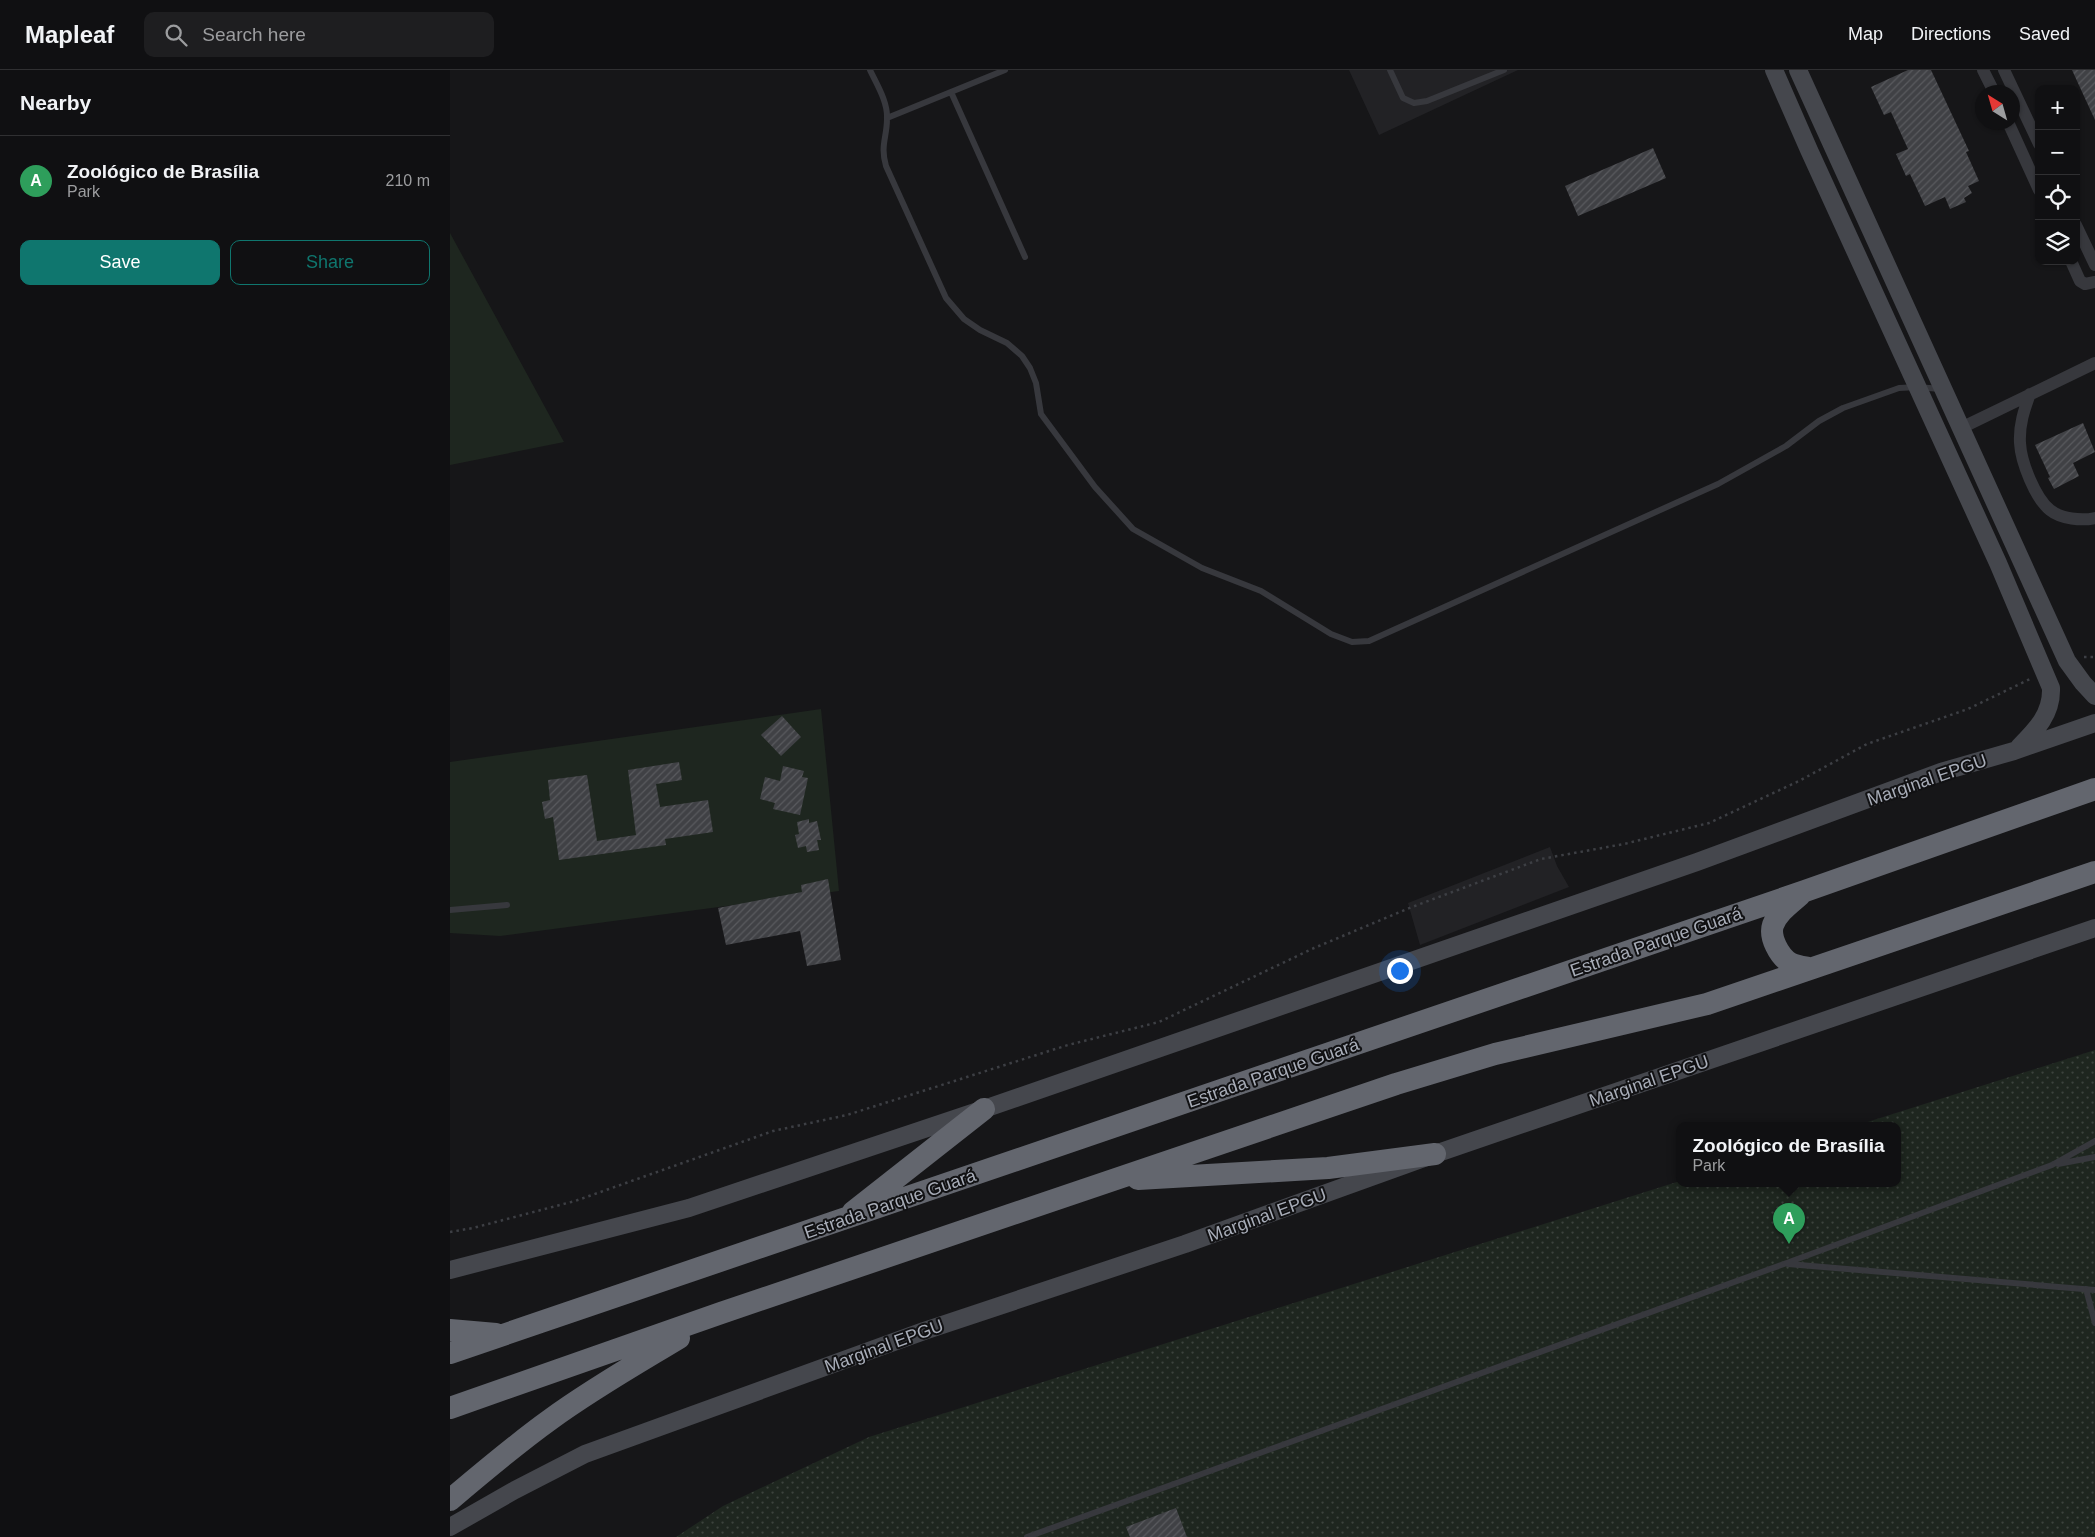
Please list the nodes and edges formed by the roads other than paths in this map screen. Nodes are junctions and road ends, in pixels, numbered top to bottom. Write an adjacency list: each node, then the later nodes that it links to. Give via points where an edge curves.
1 (870, 70): 11 (lane)
2 (1005, 70): 10 (lane)
3 (1390, 70): 4 (lane, via 1403,98 1414,103 1427,101)
4 (1504, 70)
5 (1774, 70): 21 (street)
6 (1983, 70): 9 (street)
7 (2004, 70): 13 (street)
8 (1800, 71): 22 (street)
9 (1990, 85)
10 (951, 92): 11 (lane); 16 (lane)
11 (888, 118): 21 (lane, via 882,154 946,298 964,319 1007,343 1022,356 1036,383 1041,414 1104,498 1133,529 1202,568 1261,591 1331,634 1352,642 1369,641 1718,484 1786,446 1843,408 1899,388)
12 (2012, 130): 14 (street)
13 (2035, 136)
14 (2035, 181)
15 (2080, 233): 18 (street)
16 (1025, 257)
17 (2074, 265): 19 (street, via 2080,281 2085,284)
18 (2095, 265)
19 (2095, 282)
20 (2093, 365): 23 (street)
21 (1918, 387): 22 (lane); 28 (street, via 2051,688 2051,702 2036,730)
22 (1944, 389): 24 (street)
23 (2030, 394): 24 (street); 25 (street, via 2023,414 2020,446 2036,492 2056,513 2077,519)
24 (1961, 428): 26 (street, via 2067,661)
25 (2095, 518)
26 (2095, 696)
27 (2095, 723): 28 (street, Marginal EPGU)
28 (2014, 752): 36 (street, Marginal EPGU, via 1940,772 1697,862)
29 (2095, 789): 31 (highway, Estrada Parque Guará)
30 (2095, 872): 35 (highway)
31 (1805, 891): 35 (highway, via 1782,911 1773,926 1773,939 1792,964); 42 (highway, Estrada Parque Guará)
32 (506, 905): 33 (lane)
33 (450, 910)
34 (2095, 928): 38 (street, Marginal EPGU)
35 (1809, 968): 41 (highway, via 1707,1004 1495,1054)
36 (984, 1109): 42 (highway); 44 (street, Marginal EPGU, via 689,1208)
37 (2095, 1141): 40 (lane)
38 (1435, 1154): 41 (highway, via 1328,1168); 54 (street, Marginal EPGU, via 1185,1244 924,1331 585,1454)
39 (2095, 1157): 40 (lane)
40 (2052, 1165): 43 (lane)
41 (1115, 1180): 47 (highway)
42 (842, 1221): 50 (highway, Estrada Parque Guará)
43 (1784, 1264): 45 (lane); 55 (lane)
44 (450, 1270)
45 (2086, 1289): 46 (lane); 48 (lane)
46 (2095, 1290)
47 (721, 1313): 52 (highway); 53 (highway, via 607,1381 551,1419)
48 (2095, 1323)
49 (450, 1330): 50 (highway)
50 (504, 1334): 51 (highway, Estrada Parque Guará)
51 (450, 1353)
52 (450, 1408)
53 (450, 1500)
54 (450, 1528)
55 (1027, 1537)

